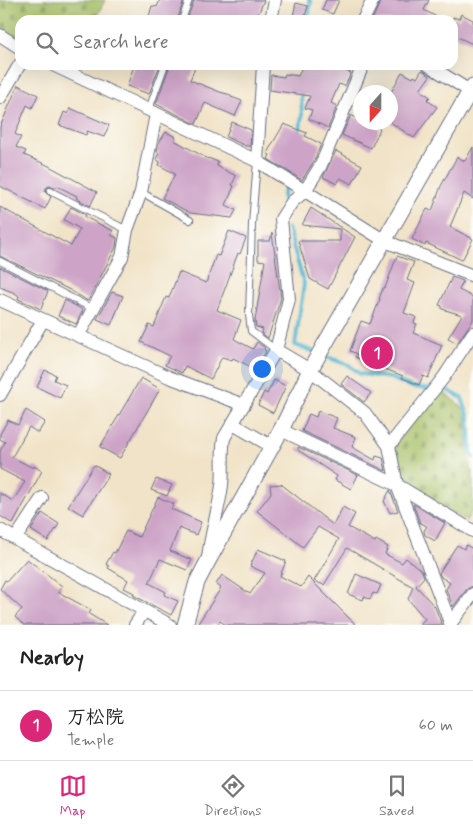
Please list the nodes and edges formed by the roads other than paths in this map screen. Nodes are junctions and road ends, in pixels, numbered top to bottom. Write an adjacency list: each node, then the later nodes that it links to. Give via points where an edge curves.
1 (190, 0): 4 (lane)
2 (275, 0): 5 (street)
3 (373, 0): 6 (street)
4 (184, 15)
5 (273, 15)
6 (365, 15)
7 (0, 35): 8 (street)
8 (15, 45)
9 (16, 70): 16 (street)
10 (64, 70): 17 (street)
11 (164, 70): 17 (lane)
12 (263, 70): 18 (street)
13 (361, 70): 20 (street, via 321,165)
14 (437, 70): 15 (street)
15 (472, 90): 24 (street)
16 (0, 98)
17 (152, 112): 18 (street); 21 (street)
18 (258, 161): 20 (street); 32 (lane, via 249,315 251,331)
19 (50, 191): 23 (lane)
20 (305, 191): 24 (street); 32 (street, via 292,202 281,219 289,299)
21 (141, 192): 22 (lane); 23 (street)
22 (190, 220)
23 (127, 230): 28 (street, via 122,256)
24 (385, 241): 26 (street); 33 (street)
25 (0, 261): 28 (lane)
26 (473, 276)
27 (0, 300): 29 (street)
28 (93, 309): 31 (street)
29 (43, 320): 31 (street); 34 (street)
30 (473, 333): 39 (street, via 444,377)
31 (78, 336): 35 (street, via 170,377)
32 (276, 350): 33 (street); 35 (street)
33 (310, 370): 37 (street); 39 (street, via 365,414)
34 (0, 395)
35 (244, 405): 36 (street)
36 (233, 424): 38 (street); 45 (street, via 224,438 222,484)
37 (281, 430): 38 (street); 40 (street)
38 (271, 446): 45 (street)
39 (389, 446): 40 (street)
40 (397, 485): 43 (street); 48 (street)
41 (42, 498): 44 (street)
42 (0, 530): 44 (street)
43 (473, 531)
44 (16, 538): 47 (street)
45 (208, 561): 51 (street, via 197,582)
46 (473, 594): 48 (street)
47 (144, 611): 49 (street); 50 (street)
48 (450, 624)
49 (135, 625)
50 (170, 625)
51 (185, 625)

